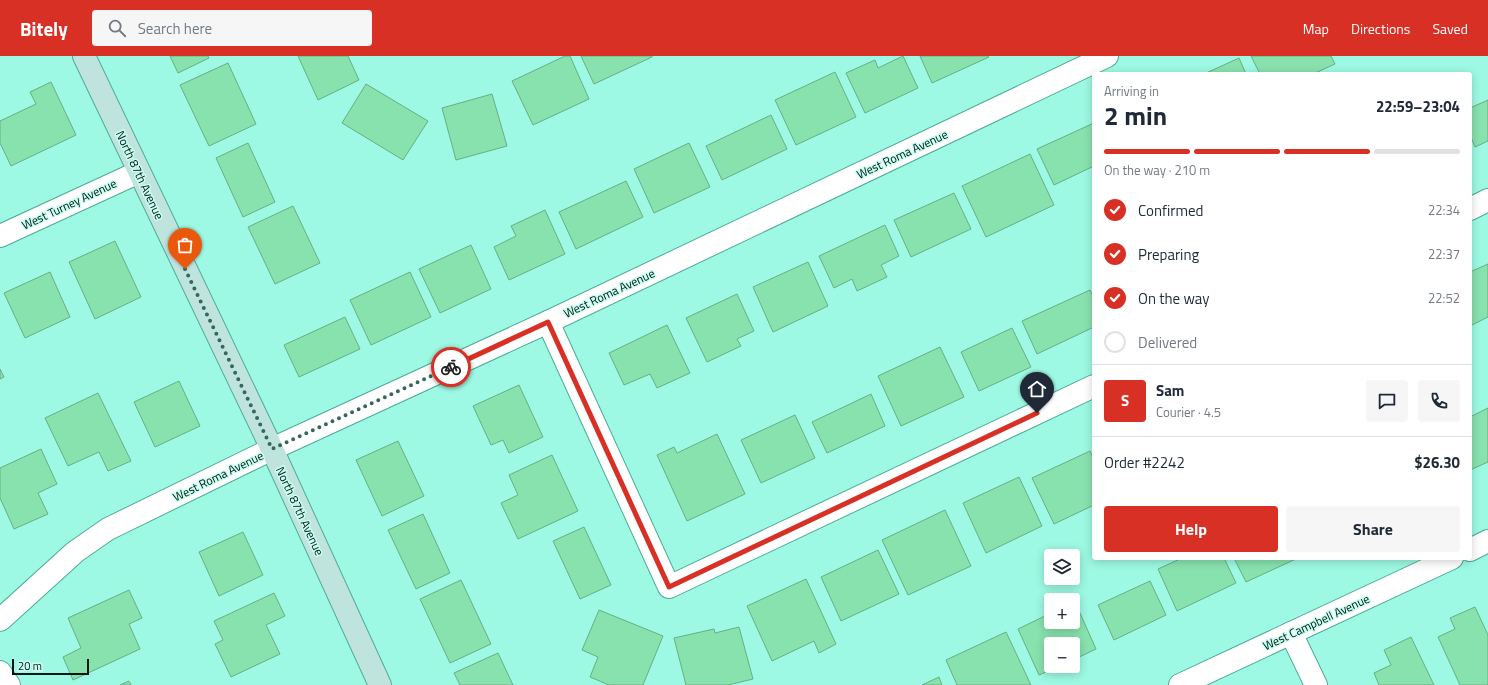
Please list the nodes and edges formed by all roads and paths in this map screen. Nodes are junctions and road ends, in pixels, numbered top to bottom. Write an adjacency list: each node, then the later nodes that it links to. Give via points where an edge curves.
1 (84, 56): 3 (street, North 87th Avenue)
2 (1107, 56): 7 (street, West Roma Avenue)
3 (139, 172): 6 (street, West Turney Avenue); 9 (street, North 87th Avenue)
4 (1488, 200): 5 (street)
5 (1472, 208)
6 (0, 236)
7 (548, 322): 8 (street, via 669,587); 9 (street, West Roma Avenue)
8 (1092, 387)
9 (272, 449): 13 (street, West Roma Avenue, via 108,530 75,552); 17 (street, North 87th Avenue)
10 (1488, 541): 11 (street)
11 (1472, 549)
12 (1448, 560): 14 (street, West Campbell Avenue)
13 (0, 620)
14 (1292, 633): 18 (street, West Campbell Avenue); 19 (street)
15 (0, 672): 16 (street)
16 (9, 685)
17 (380, 685)
18 (1180, 685)
19 (1316, 685)

